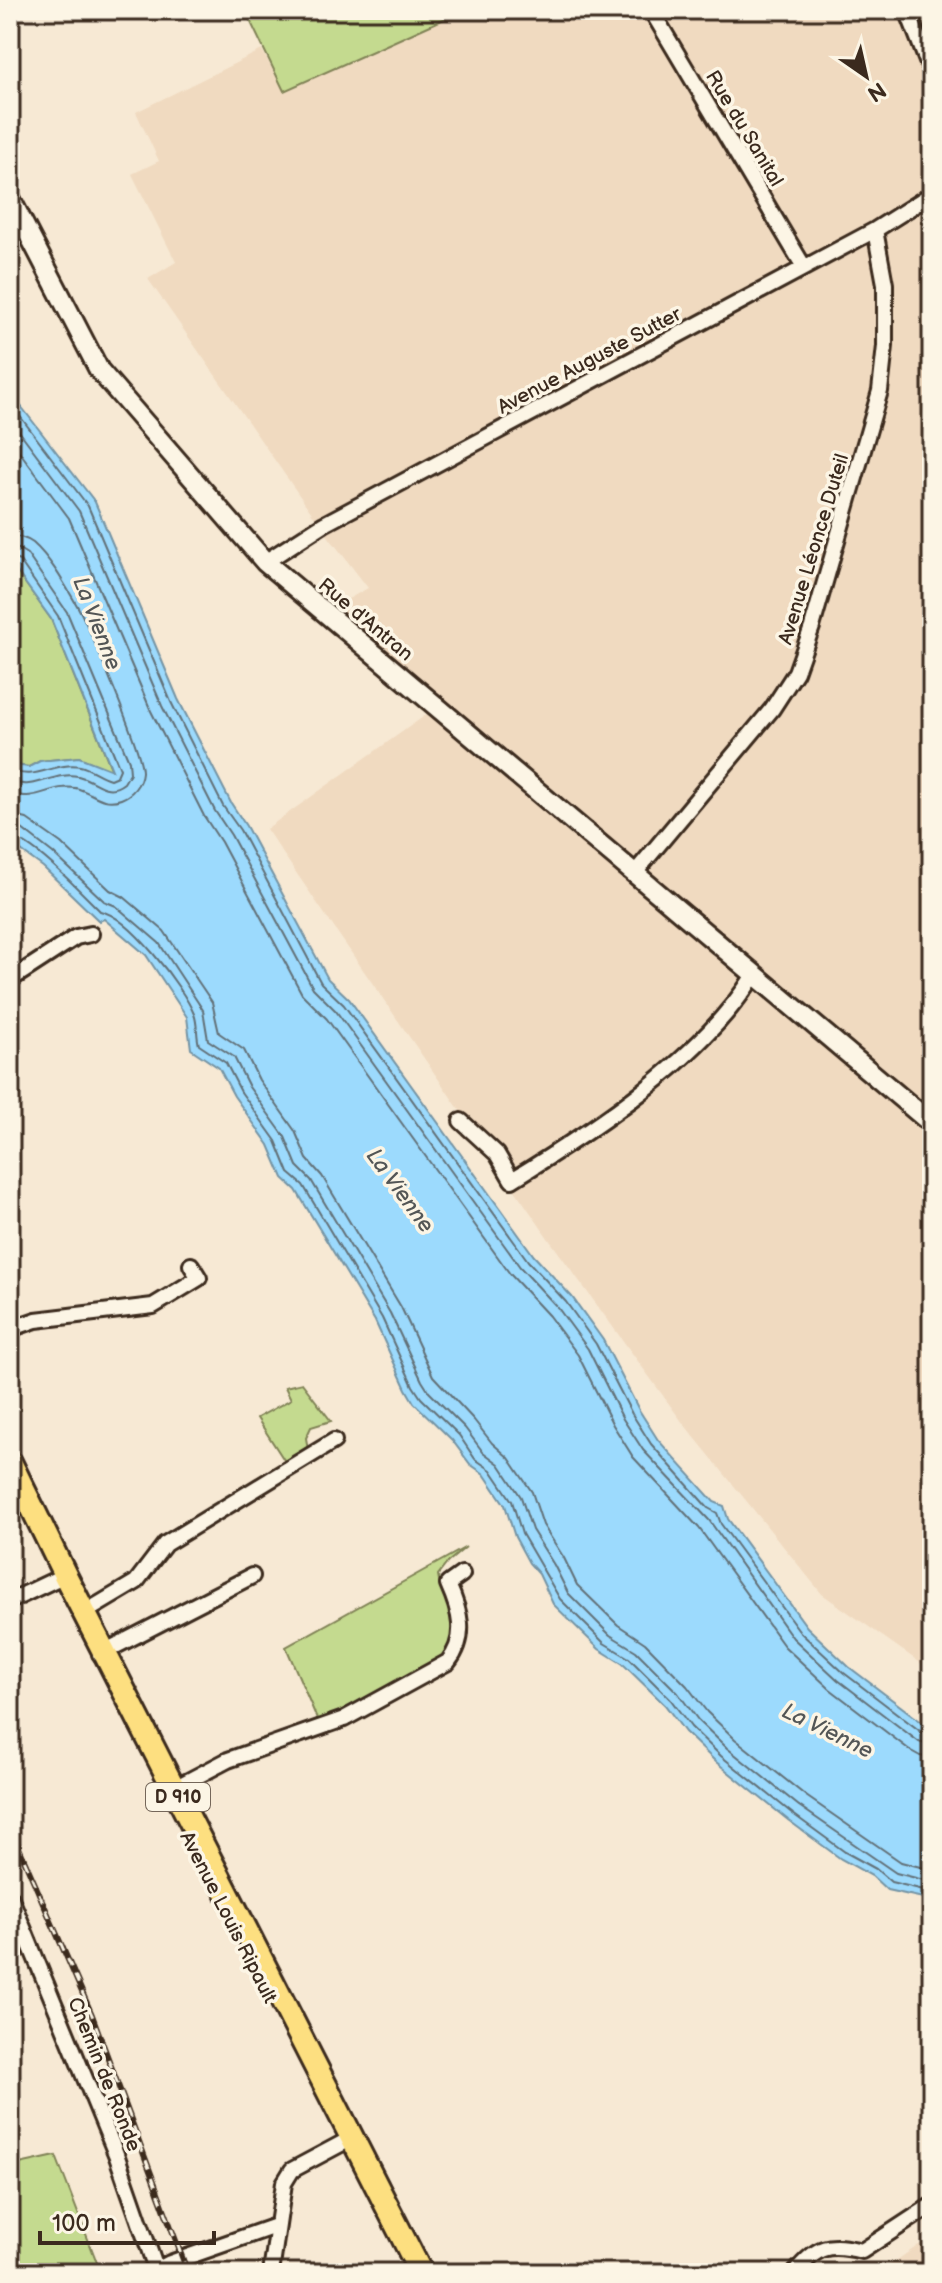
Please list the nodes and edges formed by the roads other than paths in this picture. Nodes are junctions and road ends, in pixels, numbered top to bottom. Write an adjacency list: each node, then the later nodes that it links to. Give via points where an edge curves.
1 (651, 10): 7 (street, Rue du Sanital)
2 (907, 10): 3 (street)
3 (932, 74)
4 (932, 194): 6 (street, Avenue Auguste Sutter)
5 (10, 198): 8 (street, Rue d'Antran, via 99,370)
6 (875, 230): 7 (street, Avenue Auguste Sutter); 9 (street, Avenue Léonce Duteil, via 885,284 882,378 796,672 772,709)
7 (804, 267): 8 (street, Avenue Auguste Sutter, via 324,524)
8 (265, 562): 9 (street, Rue d'Antran)
9 (634, 874): 11 (street, Rue d'Antran)
10 (91, 934): 12 (street, via 76,937)
11 (754, 975): 13 (street, via 678,1061 581,1136 512,1180 497,1154); 14 (street, Rue d'Antran)
12 (10, 980)
13 (461, 1121)
14 (932, 1124)
15 (191, 1265): 16 (street, via 199,1278 159,1304 36,1320)
16 (10, 1329)
17 (334, 1441): 24 (street, via 165,1544 136,1582)
18 (10, 1462): 22 (main road, Avenue Louis Ripault / D 910)
19 (10, 1488): 22 (main road, Avenue Louis Ripault / D 910)
20 (462, 1574): 26 (street, via 448,1584 460,1610 461,1630 458,1650 448,1662 344,1719 228,1760)
21 (252, 1576): 25 (street)
22 (61, 1578): 23 (street); 24 (main road, Avenue Louis Ripault / D 910); 25 (main road, Avenue Louis Ripault / D 910)
23 (10, 1601)
24 (84, 1613): 25 (main road, Avenue Louis Ripault / D 910)
25 (100, 1654): 26 (main road, Avenue Louis Ripault / D 910)
26 (170, 1791): 28 (main road, Avenue Louis Ripault / D 910)
27 (10, 1896): 31 (street, Chemin de Ronde, via 105,2127)
28 (346, 2136): 30 (street, via 292,2170 284,2183); 33 (main road, D 910); 34 (main road, D 910)
29 (932, 2205): 35 (street, via 862,2251 840,2246 817,2250)
30 (278, 2225): 31 (street); 32 (street)
31 (153, 2271)
32 (271, 2273)
33 (411, 2273)
34 (421, 2273)
35 (795, 2273)

